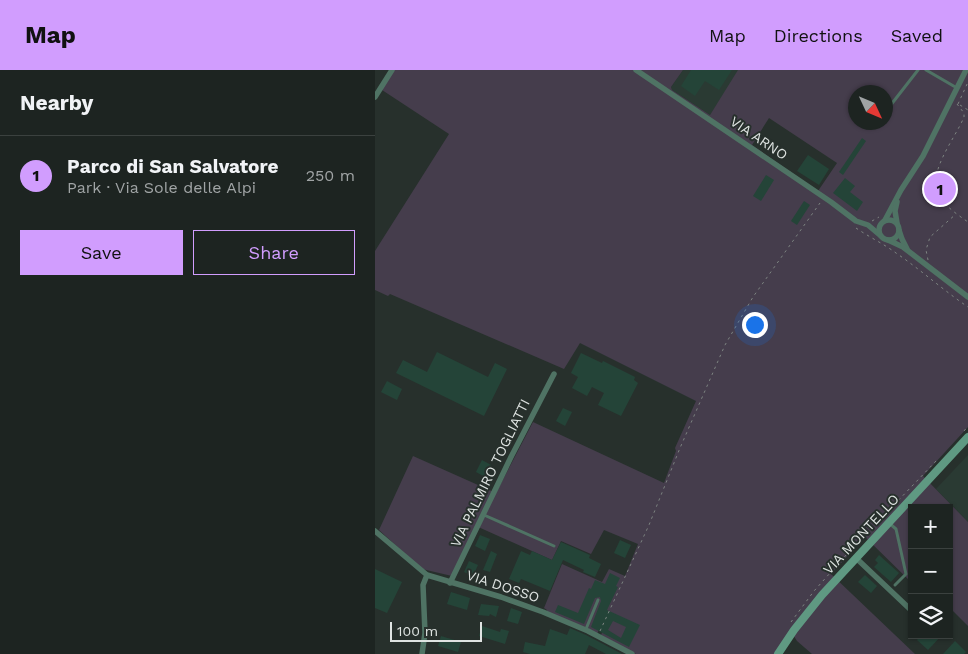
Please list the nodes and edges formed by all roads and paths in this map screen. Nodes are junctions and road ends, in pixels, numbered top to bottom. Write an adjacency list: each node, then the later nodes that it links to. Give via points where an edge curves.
1 (392, 70): 8 (street)
2 (636, 70): 17 (street, VIA ARNO, via 856,221)
3 (918, 70): 9 (lane)
4 (926, 70): 7 (lane)
5 (966, 70): 7 (street)
6 (968, 82): 10 (path)
7 (957, 88): 12 (street, via 923,156)
8 (375, 97)
9 (893, 102)
10 (957, 104): 11 (path); 14 (path, via 964,117 935,179 939,196)
11 (968, 110)
12 (901, 190): 15 (street); 18 (street, via 895,211)
13 (820, 203): 40 (path, via 753,297 725,345)
14 (956, 213): 16 (path); 24 (path, via 930,237)
15 (883, 219): 17 (street); 17 (path); 18 (street); 21 (street, via 879,230)
16 (968, 222)
17 (868, 223): 21 (street, VIA ARNO)
18 (897, 223): 19 (street)
19 (899, 230): 22 (street, via 896,237); 23 (street)
20 (865, 234): 26 (path, via 895,252)
21 (881, 236): 22 (street)
22 (888, 240): 23 (street)
23 (912, 254): 25 (street)
24 (927, 263)
25 (968, 297)
26 (968, 307)
27 (554, 374): 29 (street, VIA PALMIRO TOGLIATTI)
28 (968, 437): 30 (street, VIA MONTELLO)
29 (483, 515): 32 (lane); 35 (street, VIA PALMIRO TOGLIATTI)
30 (889, 522): 33 (street, VIA MONTELLO); 36 (lane, via 896,529 906,574)
31 (375, 531): 34 (street, VIA DOSSO)
32 (554, 546)
33 (856, 558): 38 (street); 43 (street, VIA MONTELLO, via 822,595)
34 (427, 575): 35 (street, VIA DOSSO); 41 (street, via 423,585 425,633)
35 (450, 583): 39 (street, VIA DOSSO, via 501,597)
36 (895, 585)
37 (598, 600): 39 (lane)
38 (908, 607)
39 (585, 630): 40 (street, VIA DOSSO)
40 (598, 636): 42 (street, VIA DOSSO)
41 (422, 654)
42 (632, 654)
43 (778, 654)

